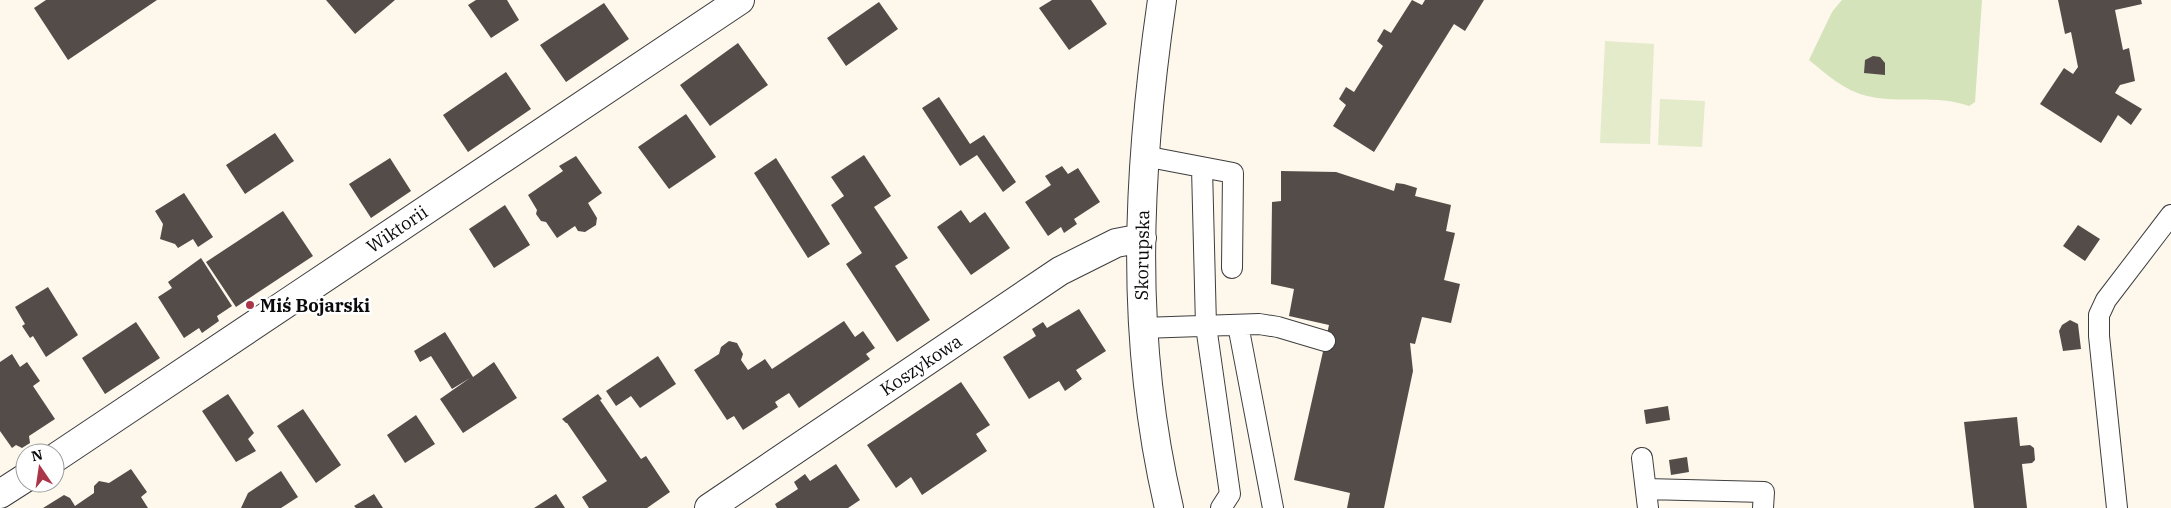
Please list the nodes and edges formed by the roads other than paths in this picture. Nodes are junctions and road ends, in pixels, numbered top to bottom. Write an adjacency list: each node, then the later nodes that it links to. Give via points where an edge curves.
1 (740, 0): 12 (street, Wiktorii)
2 (1162, 0): 3 (street, Skorupska)
3 (1144, 156): 4 (lane); 6 (street, Skorupska)
4 (1202, 174): 7 (lane, via 1233,173); 9 (lane)
5 (2171, 215): 22 (lane, via 2106,300 2099,315)
6 (1142, 238): 10 (street, Skorupska); 17 (street, Koszykowa, via 1116,243 1060,271)
7 (1232, 268)
8 (1238, 325): 9 (lane); 11 (lane, via 1278,327); 20 (lane)
9 (1206, 326): 10 (lane); 19 (lane, via 1230,494)
10 (1142, 328): 18 (street, Skorupska, via 1150,402)
11 (1325, 341)
12 (65, 451)
13 (1642, 458): 16 (lane)
14 (15, 484): 15 (street)
15 (0, 494)
16 (1647, 498): 21 (lane, via 1764,492)
17 (709, 508)
18 (1169, 508)
19 (1220, 508)
20 (1273, 508)
21 (1763, 508)
22 (2117, 508)

